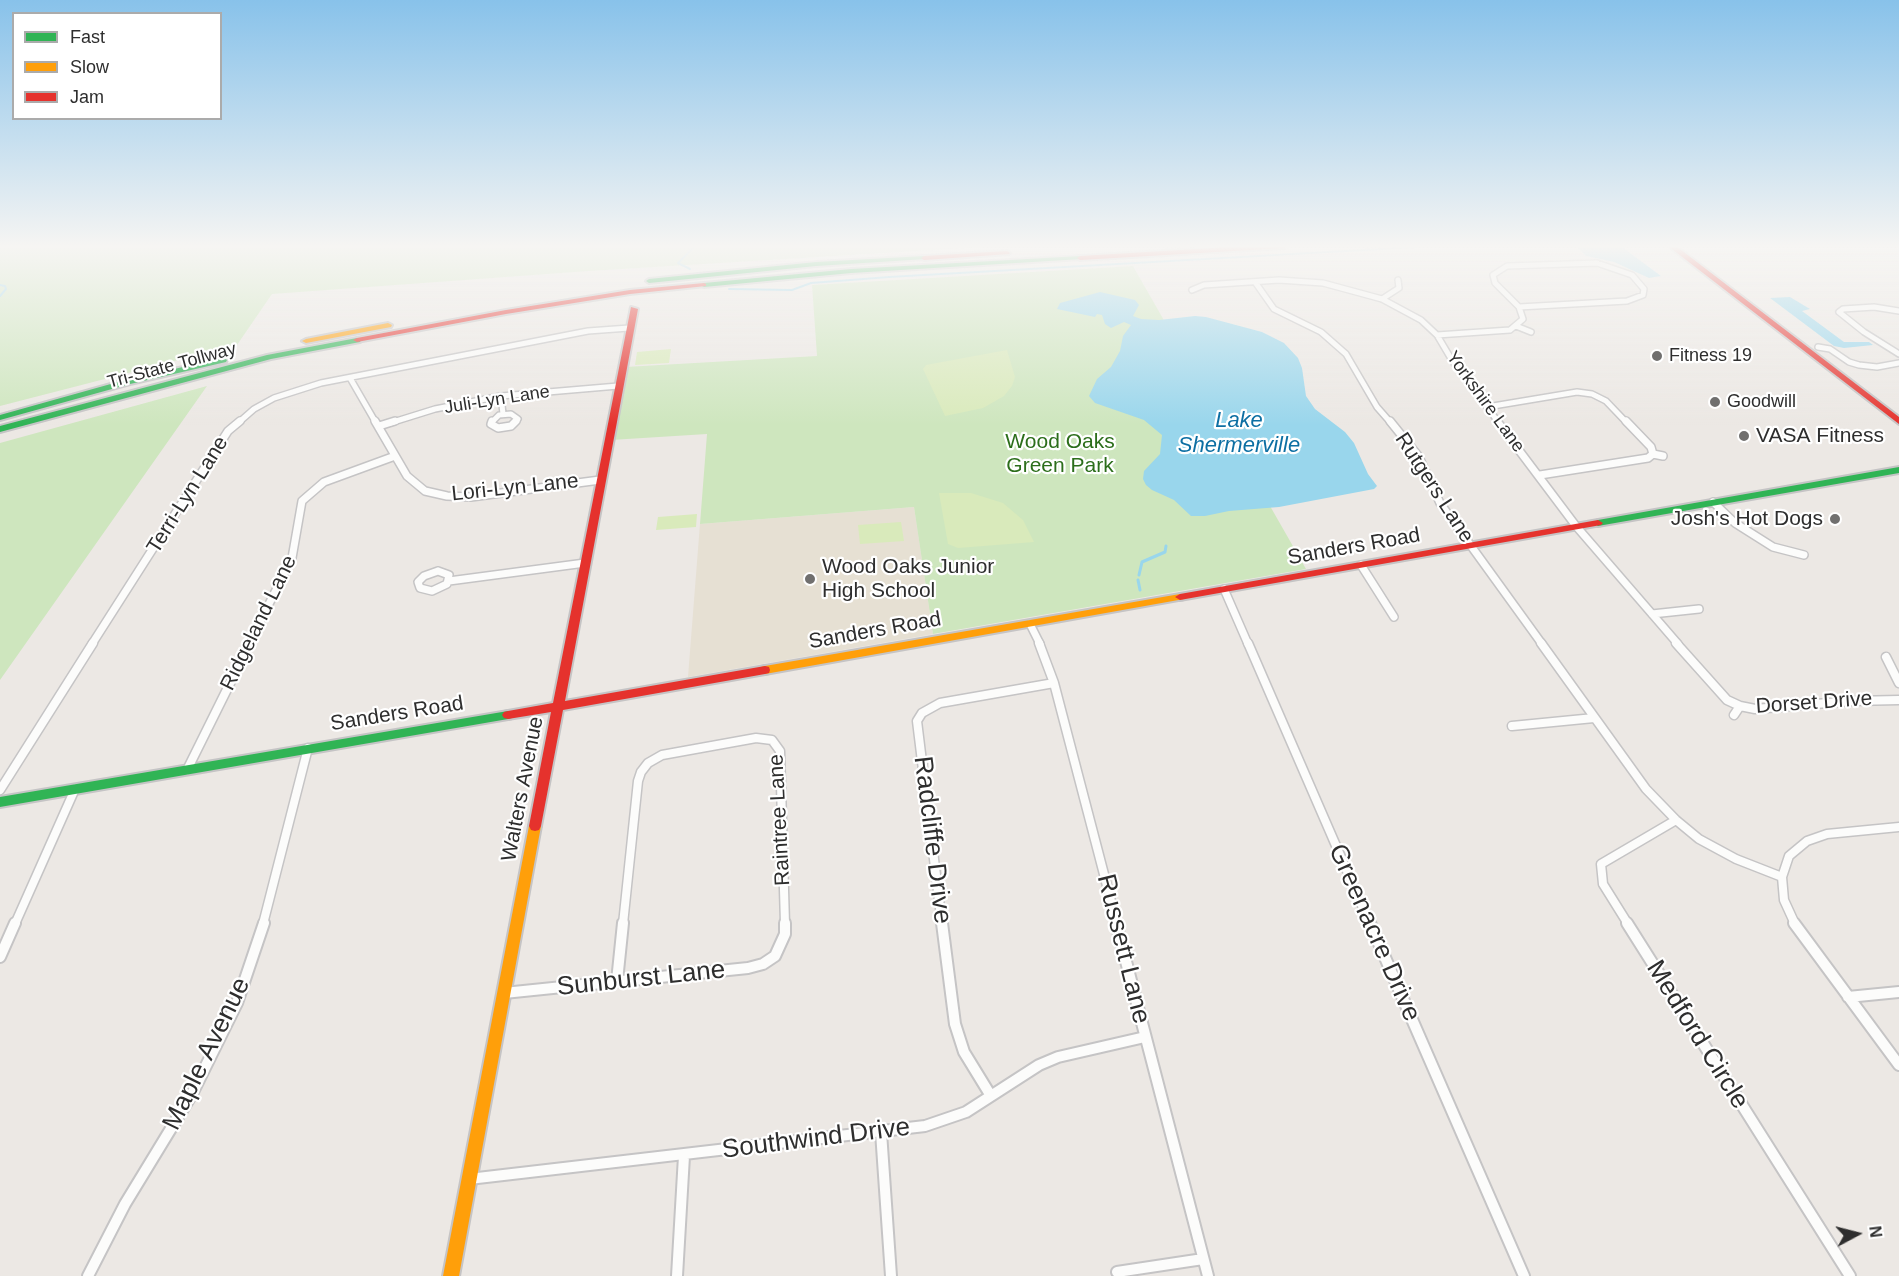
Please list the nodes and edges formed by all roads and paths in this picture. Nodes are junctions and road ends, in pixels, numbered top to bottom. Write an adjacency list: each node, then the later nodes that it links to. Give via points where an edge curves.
1 (495, 306): 22 (main road, Tri-State Tollway, via 334,334 128,382)
2 (546, 306): 25 (main road, Tri-State Tollway, via 270,357)
3 (1272, 306): 34 (street, Rutgers Lane, via 1322,332 1346,354 1377,407 1419,457 1440,503)
4 (1394, 306): 13 (street, Yorkshire Lane, via 1421,320)
5 (1550, 306): 7 (street)
6 (1749, 306): 23 (main road)
7 (1519, 307): 10 (street, via 1523,319)
8 (634, 309): 11 (main road, Walters Avenue)
9 (1899, 311): 15 (street, via 1888,308 1839,312)
10 (1516, 326): 12 (street); 13 (street, via 1510,330)
11 (629, 328): 17 (street, Terri-Lyn Lane, via 588,331); 18 (main road, Walters Avenue)
12 (1531, 332)
13 (1437, 335): 20 (street, Yorkshire Lane)
14 (1818, 347): 16 (street, via 1859,365)
15 (1899, 354)
16 (1899, 363)
17 (350, 378): 24 (street, Lori-Lyn Lane); 56 (street, Terri-Lyn Lane, via 274,398 228,431)
18 (618, 386): 19 (street, Juli-Lyn Lane); 31 (main road, Walters Avenue)
19 (501, 396): 21 (street); 24 (street, Juli-Lyn Lane, via 435,409)
20 (1487, 407): 26 (street, via 1593,391 1651,447); 30 (street, Yorkshire Lane)
21 (503, 414)
22 (0, 418)
23 (1899, 421)
24 (379, 426): 27 (street, Lori-Lyn Lane)
25 (0, 429)
26 (1653, 454): 28 (street); 30 (street, via 1648,458)
27 (395, 456): 31 (street, Lori-Lyn Lane, via 417,487 447,496 471,497); 54 (street, Ridgeland Lane, via 324,482 302,501 292,558)
28 (1663, 456)
29 (1899, 470): 32 (main road, Sanders Road)
30 (1540, 475): 33 (street, Yorkshire Lane)
31 (600, 480): 36 (main road, Walters Avenue)
32 (1713, 502): 33 (main road, Sanders Road); 35 (street, via 1735,523 1773,547)
33 (1576, 526): 34 (main road, Sanders Road); 41 (street, Yorkshire Lane)
34 (1471, 546): 37 (main road, Sanders Road); 51 (street, Rutgers Lane)
35 (1804, 555)
36 (585, 562): 38 (street); 49 (main road, Walters Avenue)
37 (1361, 565): 39 (main road, Sanders Road); 42 (street)
38 (449, 581)
39 (1224, 589): 43 (main road, Sanders Road); 80 (street, Greenacre Drive)
40 (1700, 609): 41 (street)
41 (1652, 614): 48 (street, Yorkshire Lane, via 1716,689)
42 (1394, 617)
43 (1030, 624): 45 (street, Russett Lane); 49 (main road, Sanders Road)
44 (1886, 657): 46 (street)
45 (1054, 683): 67 (street, Russett Lane); 69 (street, Radcliffe Drive, via 940,703 922,713 917,721 955,1024 964,1052)
46 (1899, 683)
47 (1899, 700): 48 (street, Dorset Drive, via 1755,709)
48 (1740, 706): 50 (street, Dorset Drive)
49 (558, 707): 53 (main road, Sanders Road); 65 (main road, Walters Avenue)
50 (1734, 715)
51 (1594, 718): 52 (street); 58 (street, Rutgers Lane, via 1646,789)
52 (1512, 726)
53 (308, 748): 54 (main road, Sanders Road); 75 (street, Maple Avenue, via 265,919 237,1003 192,1094 125,1204)
54 (187, 770): 55 (main road, Sanders Road)
55 (75, 789): 57 (main road, Sanders Road); 62 (street)
56 (0, 790)
57 (0, 802)
58 (1676, 820): 60 (street, Rutgers Lane, via 1699,839 1736,859); 81 (street, Medford Circle, via 1601,864 1603,884)
59 (1899, 827): 60 (street, via 1827,834 1808,841 1789,856)
60 (1782, 877): 66 (street, via 1784,900 1796,927)
61 (775, 956): 63 (street, Sunburst Lane, via 748,968); 63 (street, Raintree Lane, via 785,934 781,759 777,745 756,738 662,755 648,763 638,781)
62 (0, 957)
63 (617, 981): 65 (street, Sunburst Lane)
64 (1899, 992): 66 (street)
65 (504, 993): 72 (main road, Walters Avenue)
66 (1848, 997): 68 (street)
67 (1145, 1037): 69 (street, Southwind Drive, via 1058,1057); 73 (street, Russett Lane)
68 (1899, 1065)
69 (990, 1096): 70 (street, Southwind Drive, via 945,1120)
70 (881, 1132): 71 (street, Southwind Drive); 78 (street)
71 (684, 1156): 72 (street, Southwind Drive); 77 (street)
72 (469, 1179): 76 (main road, Walters Avenue)
73 (1203, 1259): 74 (street); 79 (street, Russett Lane)
74 (1117, 1272)
75 (88, 1276)
76 (451, 1276)
77 (677, 1276)
78 (891, 1276)
79 (1208, 1276)
80 (1524, 1276)
81 (1850, 1276)

